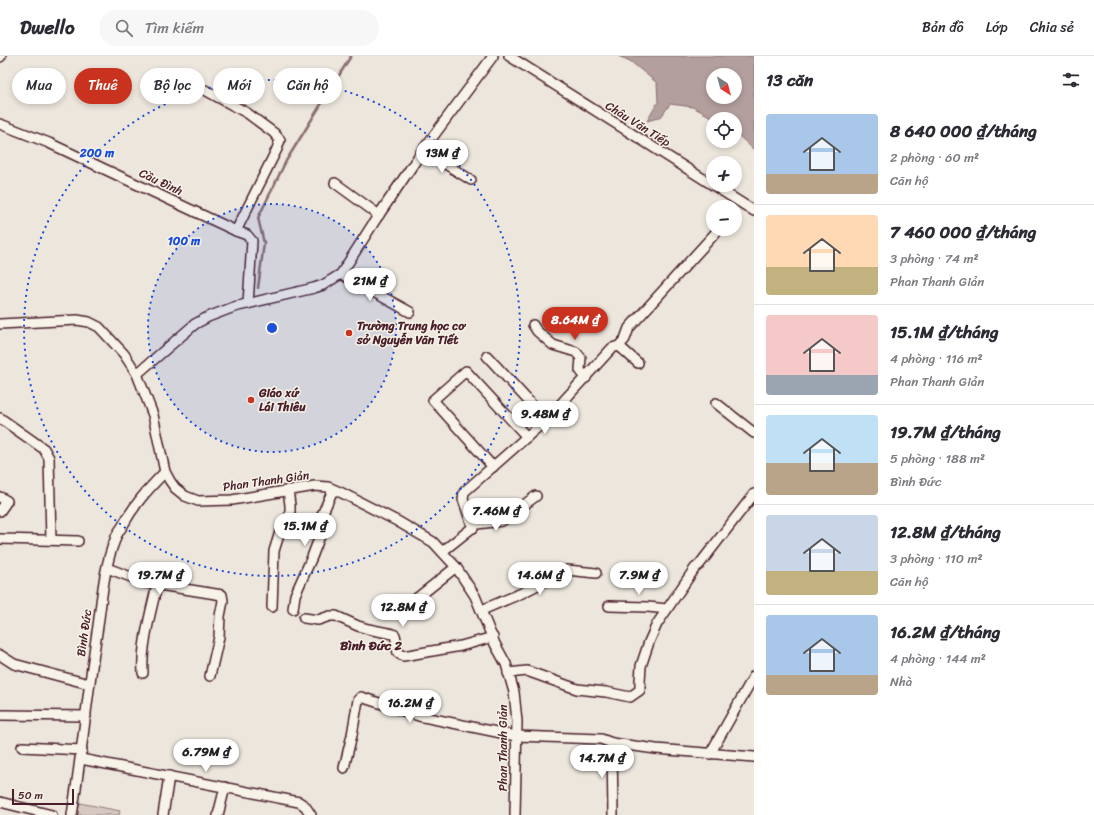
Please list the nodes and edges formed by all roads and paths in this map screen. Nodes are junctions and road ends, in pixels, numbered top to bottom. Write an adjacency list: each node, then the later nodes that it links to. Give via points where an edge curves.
1 (493, 56): 5 (street)
2 (509, 56): 8 (street, Châu Văn Tiếp)
3 (205, 90): 12 (street, via 247,113 280,140)
4 (0, 124): 12 (street, Cầu Đình, via 56,146)
5 (423, 150): 6 (street); 11 (street)
6 (471, 180)
7 (335, 183): 11 (street)
8 (736, 200)
9 (742, 204): 10 (street, Châu Văn Tiếp)
10 (754, 211)
11 (379, 215): 14 (street)
12 (236, 231): 15 (street, Cầu Đình, via 247,234 252,241)
13 (712, 236): 19 (street, via 629,328)
14 (341, 274): 15 (street, via 314,288); 16 (street)
15 (248, 304): 22 (street, via 208,317 196,324)
16 (410, 312)
17 (0, 324): 22 (street, Phan Thanh Giản, via 77,320 89,322 99,327 113,341)
18 (533, 325): 23 (street, via 553,345 576,352 581,358 580,370)
19 (619, 346): 21 (street); 23 (street, via 612,348)
20 (487, 356): 26 (street)
21 (638, 363)
22 (137, 374): 30 (street, Phan Thanh Giản, via 153,415)
23 (586, 378): 26 (street)
24 (716, 403): 27 (street)
25 (0, 418): 39 (street, via 44,449 49,458)
26 (546, 420): 28 (street)
27 (754, 434)
28 (527, 437): 29 (street); 29 (street, via 466,371 433,400)
29 (493, 467): 37 (street, via 464,492 463,499)
30 (165, 472): 31 (street, Phan Thanh Giản, via 175,488 185,496 198,501 232,500); 43 (street, Bình Đức, via 146,490 130,512 115,539)
31 (288, 490): 32 (street, Phan Thanh Giản, via 315,486); 48 (street, via 290,516 279,535 274,551)
32 (334, 490): 41 (street, Phan Thanh Giản, via 397,521 433,542); 49 (street, via 320,517 320,536 295,595)
33 (754, 494): 50 (street, via 695,568)
34 (0, 496): 36 (street, via 6,501)
35 (536, 496): 37 (street, via 502,521 477,524)
36 (0, 511)
37 (473, 528): 41 (street)
38 (0, 539): 39 (street)
39 (51, 540): 40 (street)
40 (78, 541)
41 (443, 551): 42 (street, Phan Thanh Giản)
42 (456, 567): 46 (street); 51 (street, Phan Thanh Giản)
43 (107, 568): 45 (street); 59 (street, Bình Đức)
44 (596, 573): 51 (street, via 566,570 522,594)
45 (157, 586): 55 (street, via 146,637); 57 (street, via 222,595 219,637)
46 (412, 602)
47 (609, 606): 50 (street)
48 (272, 607)
49 (293, 609)
50 (667, 609): 56 (street, via 649,642 641,666 640,690 630,697 576,689 527,671)
51 (482, 610): 53 (street, Phan Thanh Giản)
52 (304, 618): 53 (street, via 318,620 336,616 358,626 393,634 396,638 396,650 403,656 461,646)
53 (492, 637): 56 (street, Phan Thanh Giản)
54 (0, 655): 59 (street, via 14,664)
55 (143, 673)
56 (508, 673): 62 (street, Phan Thanh Giản, via 514,692)
57 (210, 676)
58 (754, 676): 66 (street)
59 (89, 684): 61 (street, Bình Đức)
60 (0, 715): 61 (street)
61 (86, 716): 65 (street, Bình Đức)
62 (516, 736): 63 (street, via 602,739); 68 (street, via 419,716 361,697 358,700); 77 (street, Phan Thanh Giản)
63 (612, 743): 66 (street); 78 (street)
64 (22, 747): 65 (street)
65 (82, 754): 69 (street); 73 (street, Bình Đức)
66 (710, 754): 67 (street)
67 (754, 757)
68 (344, 768)
69 (169, 776): 70 (street); 74 (street)
70 (225, 787): 75 (street); 76 (street, via 299,802 306,806)
71 (0, 802): 72 (street)
72 (52, 815)
73 (72, 815)
74 (162, 815)
75 (218, 815)
76 (311, 815)
77 (515, 815)
78 (614, 815)

